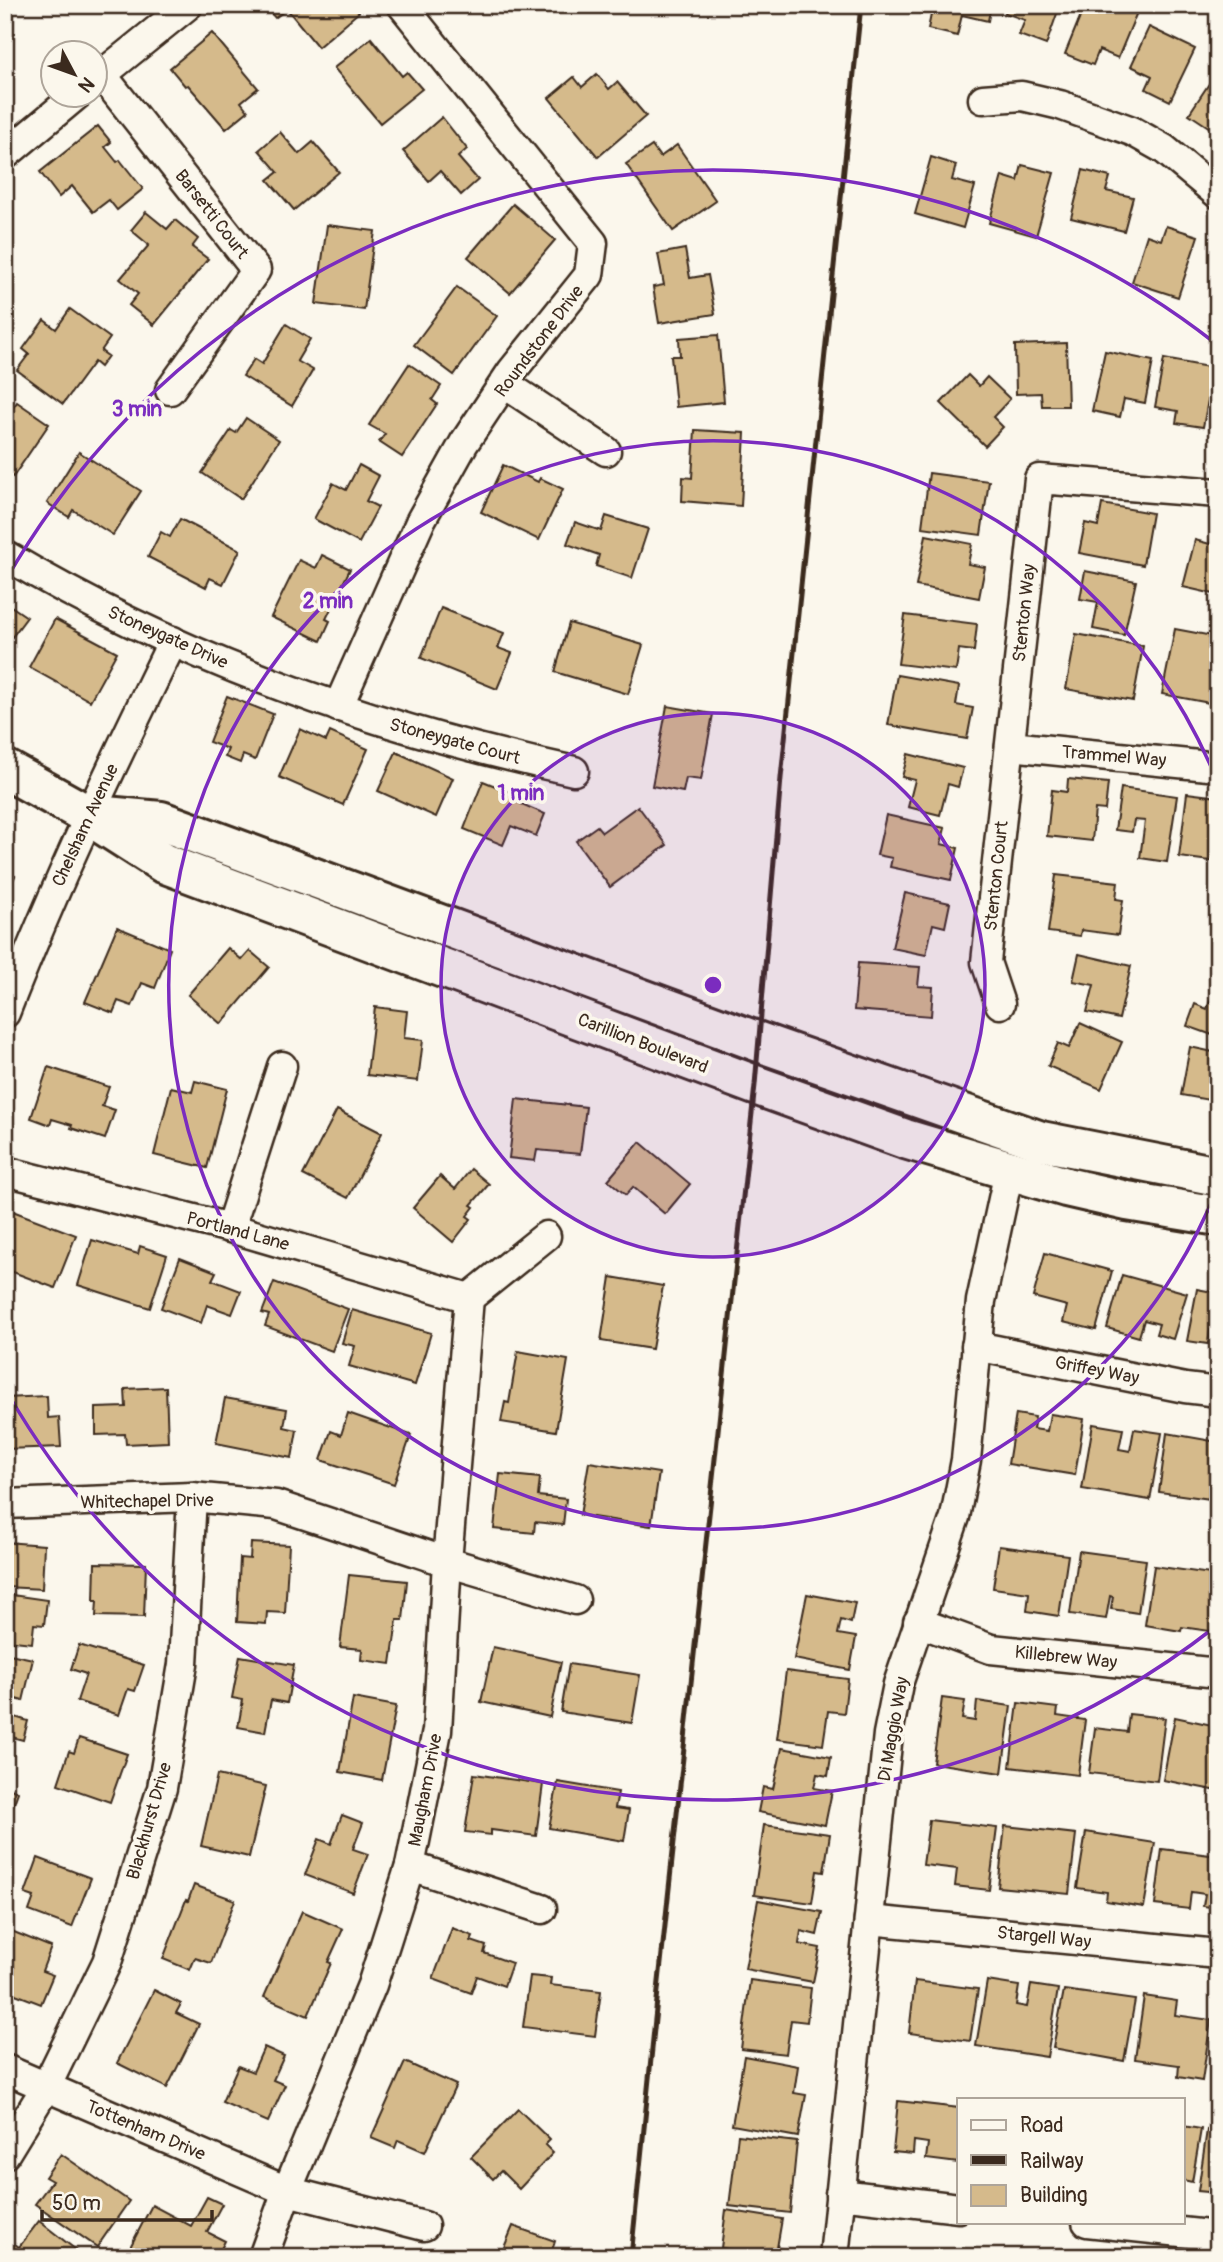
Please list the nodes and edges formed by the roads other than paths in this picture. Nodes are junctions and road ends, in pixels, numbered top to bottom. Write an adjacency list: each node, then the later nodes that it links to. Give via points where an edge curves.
1 (188, 5): 3 (street)
2 (402, 5): 9 (street, Roundstone Drive, via 593,243 589,275)
3 (108, 70)
4 (108, 90): 10 (street, Barsetti Court, via 256,270)
5 (983, 99): 8 (street, via 1022,96 1132,131 1164,149)
6 (61, 108): 7 (street)
7 (5, 155)
8 (1218, 194)
9 (505, 384): 11 (street); 15 (street, Roundstone Drive, via 464,443 421,520)
10 (170, 390)
11 (606, 451)
12 (1218, 493): 16 (street, Stenton Way, via 1039,479)
13 (5, 555): 14 (street, Stoneygate Drive)
14 (173, 641): 15 (street, Stoneygate Drive); 20 (street, Chelsham Avenue)
15 (338, 707): 19 (street, Stoneygate Court, via 438,738)
16 (1010, 746): 17 (street, Trammel Way); 21 (street, Stenton Court, via 986,962)
17 (1218, 767)
18 (5, 769): 20 (street, Carillion Boulevard)
19 (574, 771)
20 (88, 814): 22 (street, Chelsham Avenue); 25 (street, Carillion Boulevard, via 163,863 755,1085); 26 (street, Carillion Boulevard, via 161,821 1041,1142)
21 (1000, 1004)
22 (5, 1013)
23 (282, 1066): 28 (street)
24 (5, 1171): 28 (street, Portland Lane)
25 (1009, 1171): 27 (street, Carillion Boulevard, via 1127,1201); 31 (street, Di Maggio Way)
26 (1218, 1176)
27 (1218, 1216)
28 (230, 1228): 30 (street, Portland Lane)
29 (546, 1236): 30 (street)
30 (469, 1298): 35 (street, Maugham Drive)
31 (976, 1346): 32 (street, Griffey Way); 37 (street, Di Maggio Way, via 955,1517)
32 (1218, 1392)
33 (192, 1497): 34 (street, Whitechapel Drive); 35 (street, Whitechapel Drive, via 276,1505); 44 (street, Blackhurst Drive, via 183,1664 162,1788 107,1962)
34 (5, 1504)
35 (447, 1562): 36 (street, Whitechapel Drive); 39 (street, Maugham Drive, via 436,1731)
36 (575, 1600)
37 (918, 1622): 38 (street, Killebrew Way, via 991,1649); 41 (street, Di Maggio Way, via 888,1734)
38 (1218, 1673)
39 (410, 1866): 40 (street); 46 (street, Maugham Drive, via 372,1986)
40 (542, 1909)
41 (869, 1920): 42 (street, Stargell Way); 47 (street, Di Maggio Way)
42 (1218, 1954)
43 (5, 2068): 44 (street, Tottenham Drive)
44 (46, 2087): 45 (street, Blackhurst Drive); 46 (street, Tottenham Drive)
45 (5, 2154)
46 (287, 2191): 50 (street, Tottenham Drive); 52 (street, Maugham Drive)
47 (840, 2194): 48 (street); 53 (street, Di Maggio Way)
48 (957, 2208)
49 (1106, 2224): 51 (street)
50 (424, 2226)
51 (1218, 2236)
52 (263, 2257)
53 (834, 2257)

